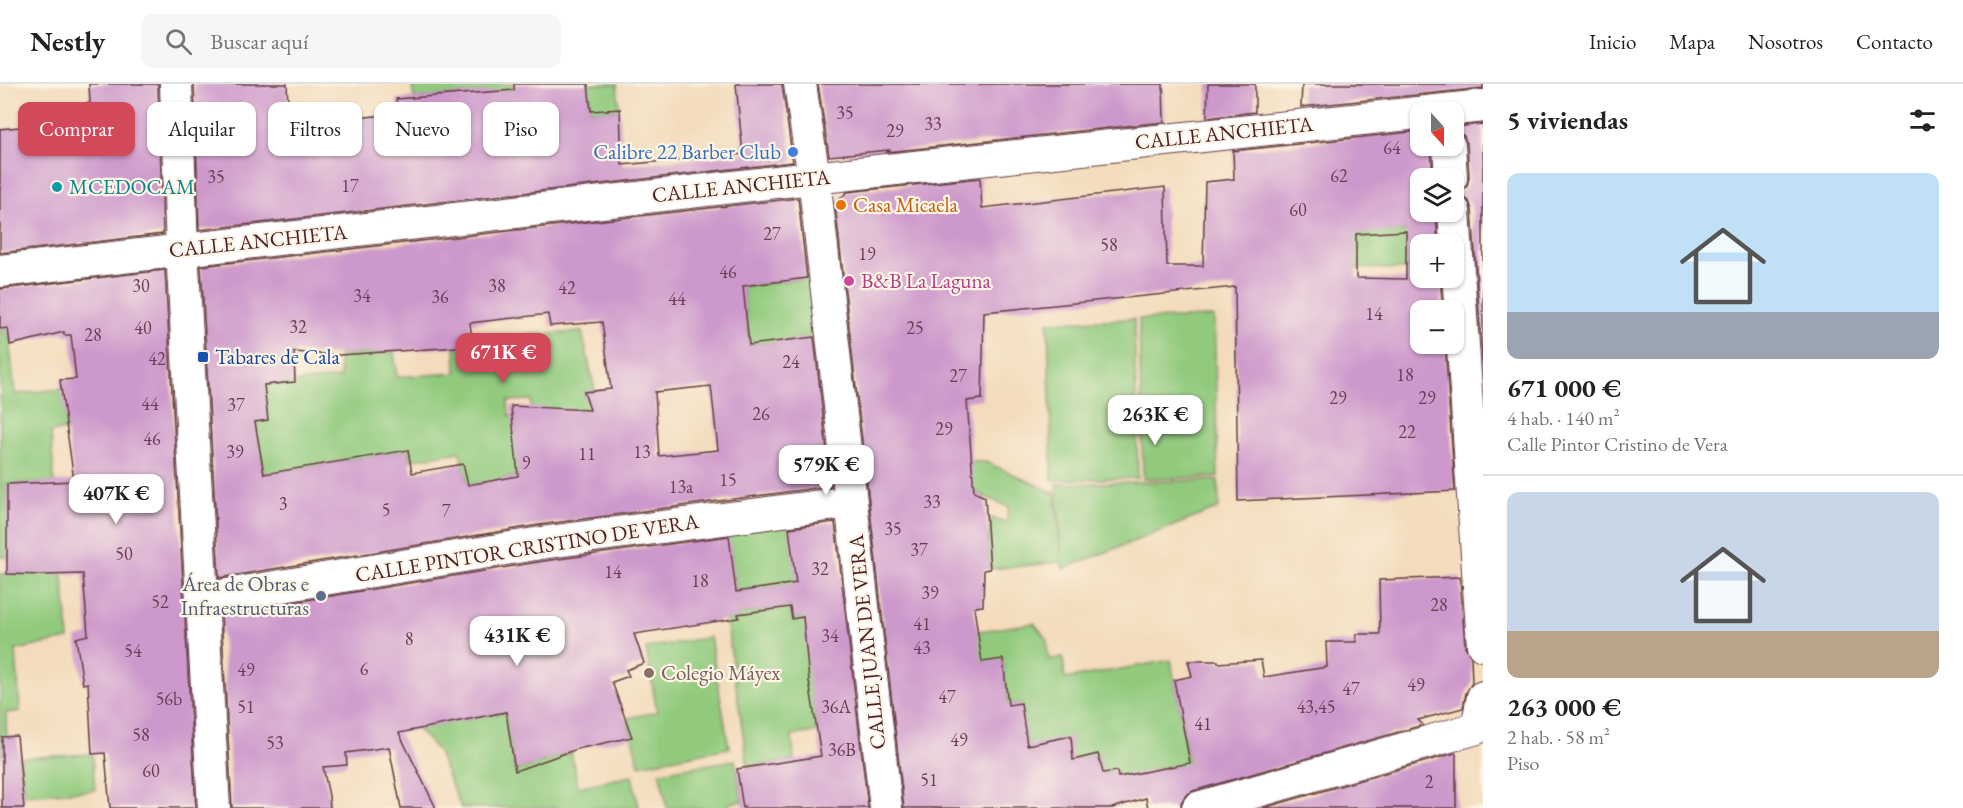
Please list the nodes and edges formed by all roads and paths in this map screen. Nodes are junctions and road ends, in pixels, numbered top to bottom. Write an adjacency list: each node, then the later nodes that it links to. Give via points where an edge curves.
1 (176, 84): 8 (street)
2 (800, 84): 6 (street, CALLE JUAN DE VERA)
3 (1464, 104): 5 (street, CALLE ANCHIETA)
4 (1410, 106): 6 (street, CALLE ANCHIETA)
5 (1483, 106)
6 (814, 178): 8 (street, CALLE ANCHIETA); 10 (street, CALLE JUAN DE VERA)
7 (1455, 222): 12 (street)
8 (182, 250): 9 (street, CALLE ANCHIETA); 11 (street)
9 (0, 271)
10 (852, 502): 11 (street, CALLE PINTOR CRISTINO DE VERA, via 541,543); 16 (street, CALLE JUAN DE VERA)
11 (203, 599): 15 (street)
12 (1483, 645)
13 (1483, 697): 14 (street)
14 (1480, 736): 17 (street)
15 (214, 808)
16 (886, 808)
17 (1198, 808)

